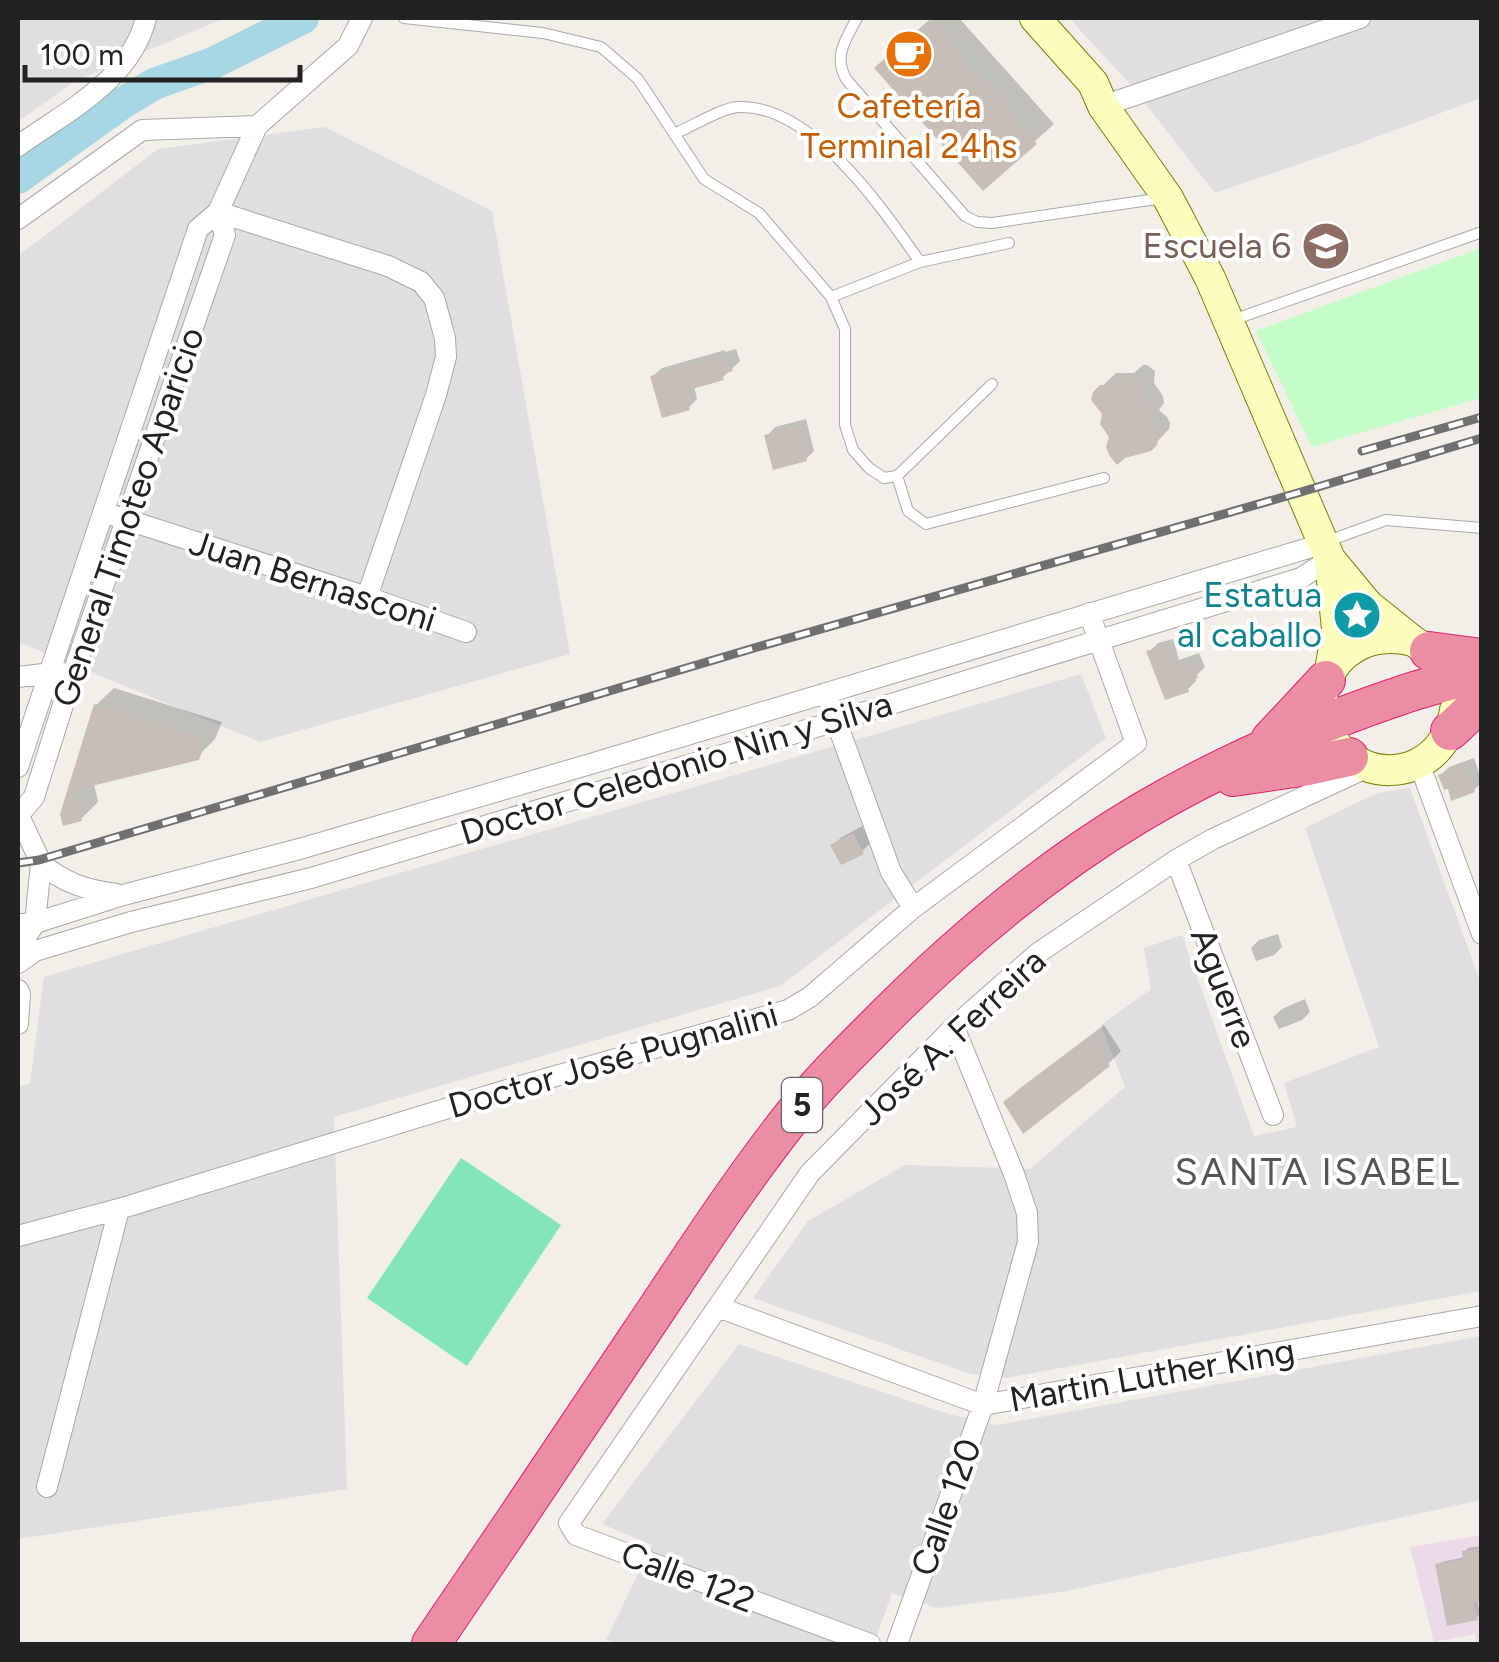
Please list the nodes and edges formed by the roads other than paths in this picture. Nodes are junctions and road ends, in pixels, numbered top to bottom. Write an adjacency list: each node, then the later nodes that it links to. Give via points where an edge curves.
1 (146, 18): 11 (street, via 131,56 111,80)
2 (362, 18): 9 (street, General Timoteo Aparicio, via 348,46)
3 (404, 18): 10 (lane, via 543,32 600,47 638,79)
4 (857, 18): 12 (lane, via 840,53 846,79 965,216 992,223)
5 (1013, 18): 8 (street, via 1080,96)
6 (1035, 18): 8 (street, via 1093,83)
7 (1360, 18): 8 (street)
8 (1102, 106): 12 (street)
9 (258, 126): 13 (street, General Timoteo Aparicio); 14 (street, via 142,130)
10 (674, 134): 17 (lane, via 734,107 787,119 862,185); 18 (lane, via 704,179 758,214)
11 (18, 146)
12 (1168, 198): 19 (street)
13 (218, 212): 23 (street, General Timoteo Aparicio, via 198,229); 24 (street, General Timoteo Aparicio, via 225,236); 27 (street, via 388,266 421,282 434,298 446,357)
14 (18, 219)
15 (1482, 232): 19 (lane)
16 (1009, 243): 17 (lane)
17 (920, 262): 18 (lane)
18 (830, 297): 21 (lane, via 846,329 845,425 853,450 884,478)
19 (1229, 321): 26 (street)
20 (992, 384): 21 (lane)
21 (897, 476): 22 (lane, via 908,511 926,524)
22 (1104, 478)
23 (103, 513): 24 (street, Juan Bernasconi); 34 (street, General Timoteo Aparicio)
24 (127, 520): 27 (street, Juan Bernasconi); 33 (street, General Timoteo Aparicio)
25 (1482, 528): 26 (lane, via 1386,520)
26 (1326, 551): 28 (street, Doctor Celedonio Nin y Silva); 30 (street, Doctor Celedonio Nin y Silva, via 1300,578); 32 (street, via 1368,606); 36 (street, via 1337,628)
27 (367, 597): 29 (street, Juan Bernasconi)
28 (1088, 613): 30 (street); 37 (street, Doctor Celedonio Nin y Silva)
29 (466, 632)
30 (1098, 640): 38 (street, Doctor Celedonio Nin y Silva); 54 (street, Doctor José Pugnalini, via 1136,743)
31 (1482, 658): 32 (highway)
32 (1451, 669): 36 (street, via 1397,638 1382,637 1352,648); 39 (highway, 5); 40 (highway)
33 (74, 670): 34 (street); 48 (street, General Timoteo Aparicio, via 34,797)
34 (48, 673): 35 (street); 45 (street, General Timoteo Aparicio)
35 (18, 676)
36 (1328, 676): 39 (street); 41 (highway)
37 (826, 693): 38 (street); 44 (street, Doctor Celedonio Nin y Silva)
38 (836, 720): 47 (street, Doctor Celedonio Nin y Silva); 54 (street, via 891,872)
39 (1325, 724): 41 (highway, 5); 42 (street, via 1334,742)
40 (1450, 732): 43 (street)
41 (1259, 752): 46 (highway, 5)
42 (1359, 762): 43 (street, via 1385,770); 46 (highway); 50 (street, José A. Ferreira)
43 (1419, 763): 56 (street)
44 (588, 765): 47 (street); 49 (street, Doctor Celedonio Nin y Silva)
45 (18, 767)
46 (1196, 784): 70 (highway, 5, via 1084,850 952,952 808,1098 702,1240)
47 (596, 793): 52 (street, Doctor Celedonio Nin y Silva)
48 (18, 815): 51 (street)
49 (303, 848): 52 (street); 53 (street, Doctor Celedonio Nin y Silva)
50 (1176, 860): 61 (street, José A. Ferreira, via 1038,953); 62 (street, Aguerre)
51 (41, 864): 53 (street, via 88,890); 55 (street)
52 (310, 878): 58 (street, Doctor Celedonio Nin y Silva, via 131,922 35,951)
53 (122, 895): 55 (street, Doctor Celedonio Nin y Silva)
54 (913, 908): 63 (street, Doctor José Pugnalini, via 788,1010)
55 (26, 923): 57 (street)
56 (1482, 934)
57 (18, 949)
58 (18, 964)
59 (18, 990): 60 (street)
60 (18, 1024)
61 (954, 1026): 65 (street, José A. Ferreira, via 810,1173); 67 (street, Calle 120, via 1027,1213 1028,1242)
62 (1273, 1115)
63 (120, 1209): 64 (street, Doctor José Pugnalini); 68 (street)
64 (18, 1236)
65 (718, 1306): 67 (street, Martin Luther King); 69 (street, José A. Ferreira)
66 (1482, 1316): 67 (street, Martin Luther King)
67 (982, 1405): 72 (street, Calle 120)
68 (47, 1487)
69 (569, 1522): 71 (street, Calle 122, via 576,1534)
70 (431, 1644)
71 (870, 1644)
72 (897, 1644)

